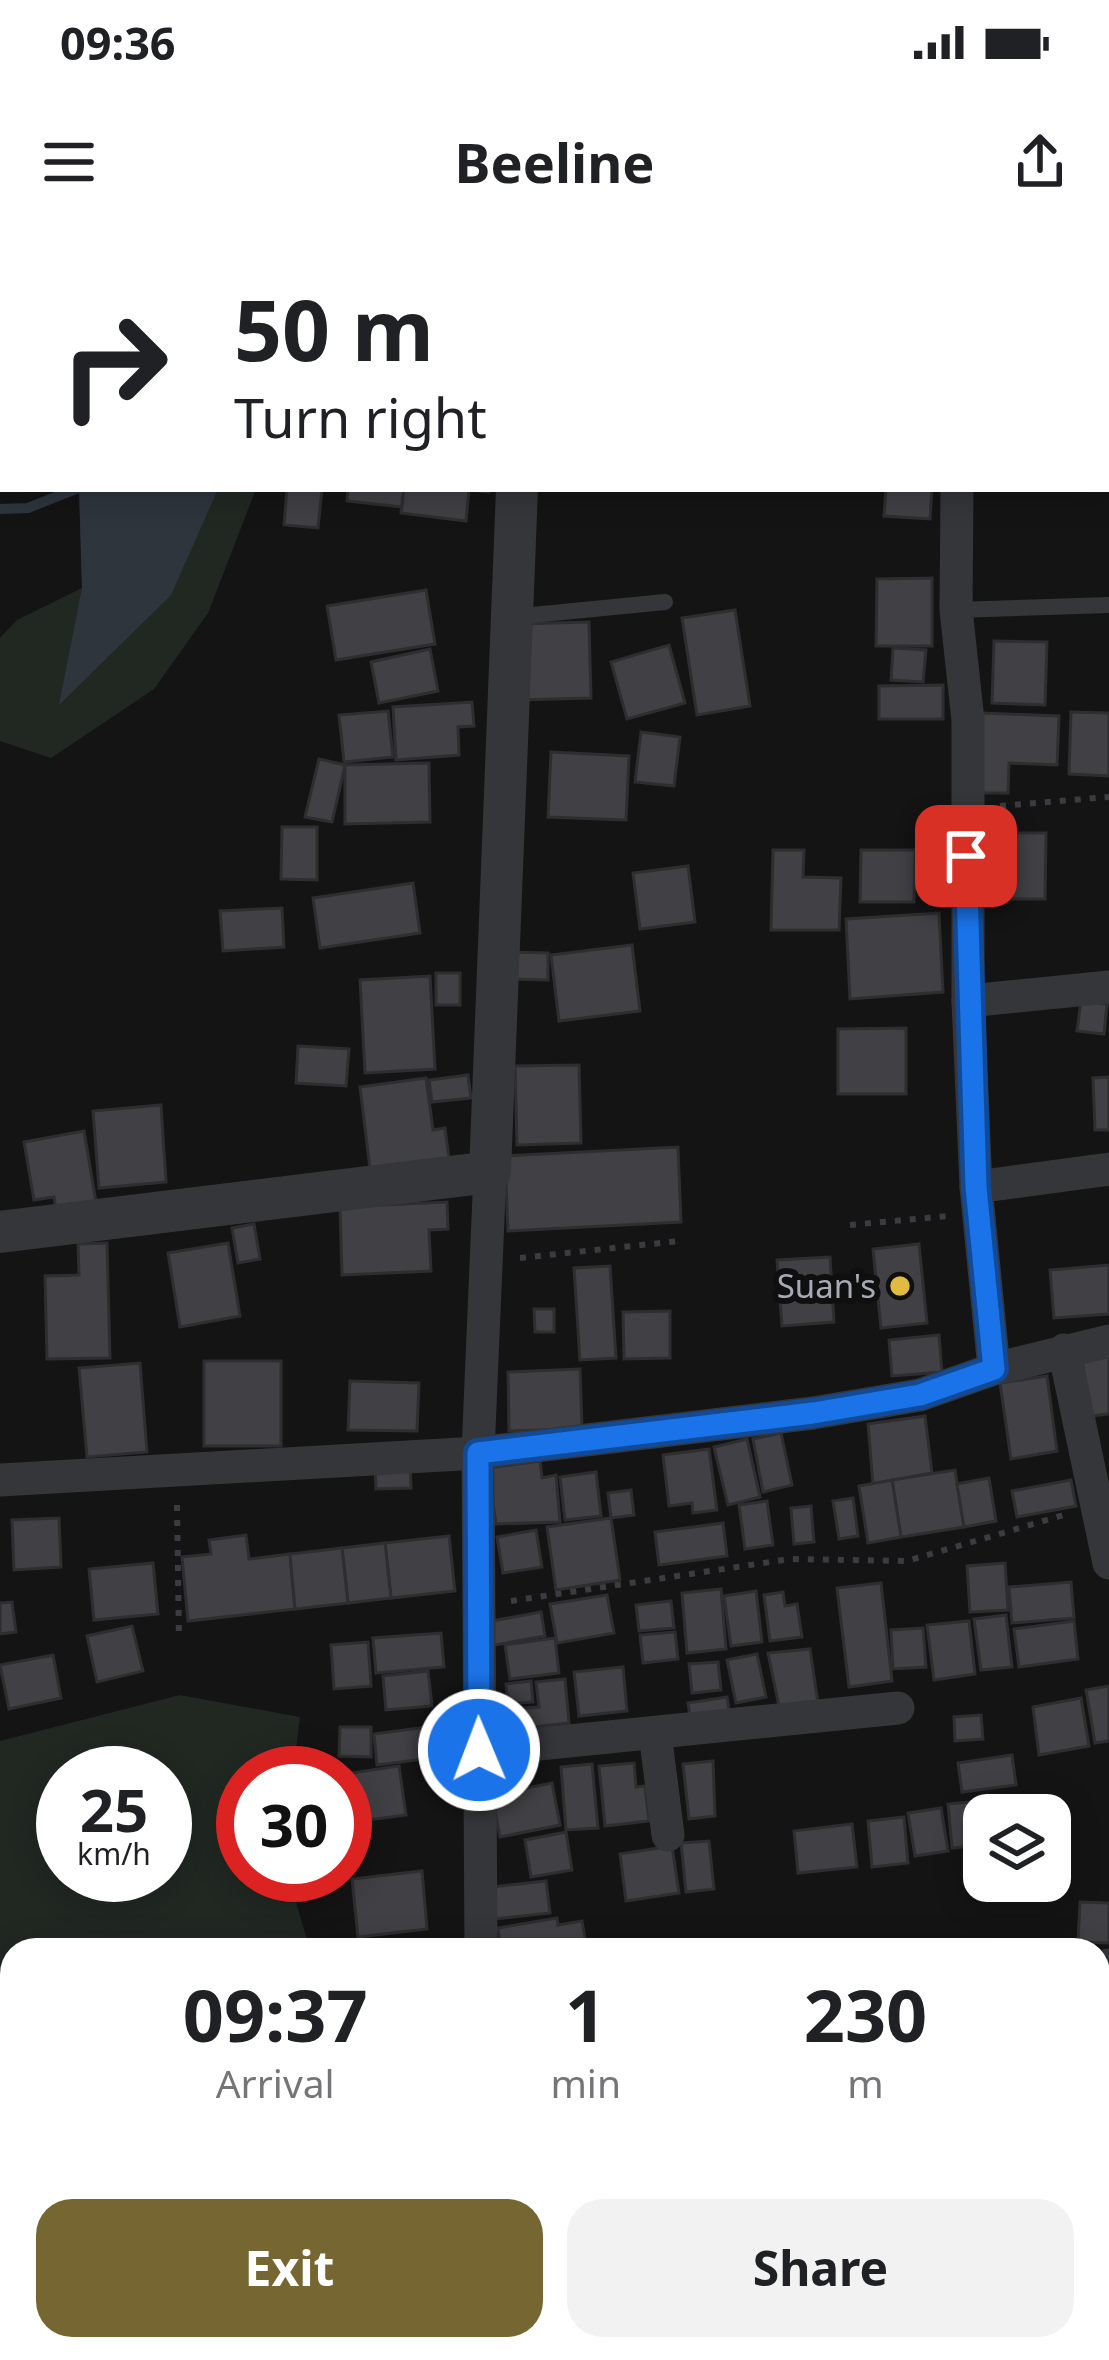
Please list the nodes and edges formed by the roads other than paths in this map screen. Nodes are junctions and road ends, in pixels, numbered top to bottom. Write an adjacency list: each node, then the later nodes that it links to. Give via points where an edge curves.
1 (517, 492): 6 (street)
2 (957, 492): 5 (street)
3 (665, 602): 6 (lane)
4 (1109, 605): 5 (lane)
5 (956, 610): 8 (street, via 968,720)
6 (511, 617): 10 (street)
7 (1109, 986): 8 (street)
8 (968, 1001): 11 (street)
9 (1109, 1169): 11 (street)
10 (490, 1172): 12 (street); 16 (street)
11 (978, 1200): 15 (street)
12 (0, 1232)
13 (1109, 1341): 14 (street)
14 (1064, 1350): 15 (street); 18 (street)
15 (994, 1369): 16 (street, via 920,1395 813,1413)
16 (478, 1453): 17 (street); 22 (street)
17 (0, 1480)
18 (1102, 1505): 19 (street)
19 (1109, 1563)
20 (898, 1708): 21 (street)
21 (655, 1733): 22 (street); 23 (street)
22 (479, 1750): 24 (street)
23 (668, 1834)
24 (481, 1938)

